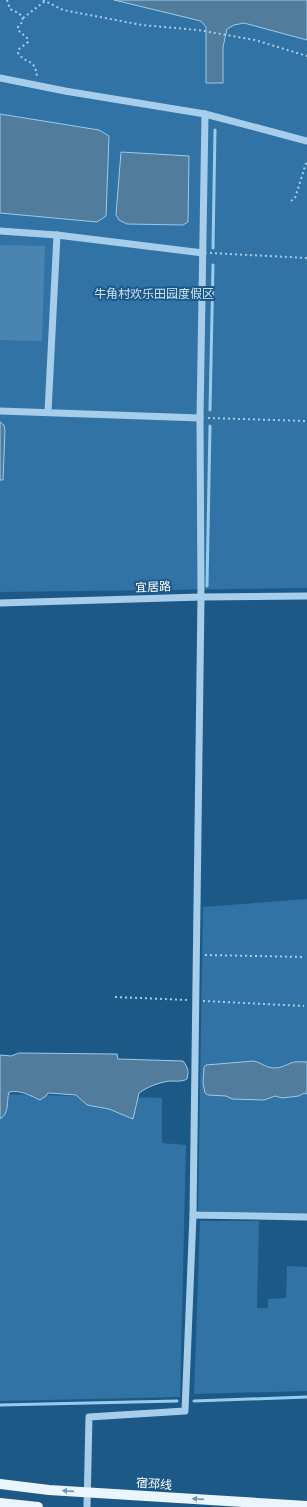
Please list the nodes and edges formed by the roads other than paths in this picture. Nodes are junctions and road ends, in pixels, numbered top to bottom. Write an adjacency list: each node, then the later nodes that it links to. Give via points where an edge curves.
1 (0, 78): 2 (street)
2 (205, 114): 3 (street); 6 (street)
3 (307, 141)
4 (0, 231): 5 (street)
5 (57, 235): 6 (street); 8 (street)
6 (203, 253): 9 (street)
7 (0, 411): 8 (street)
8 (48, 412): 9 (street)
9 (200, 418): 11 (street)
10 (307, 596): 11 (street, 宜居路)
11 (201, 597): 12 (street, 宜居路); 13 (street)
12 (0, 603)
13 (193, 1215): 14 (street); 16 (street, via 185,1411 89,1417)
14 (307, 1217)
15 (0, 1484): 16 (main road, 宿邳线, one-way to 15)
16 (88, 1492): 18 (main road, 宿邳线, one-way to 16); 20 (street)
17 (0, 1503): 19 (main road)
18 (307, 1506)
19 (38, 1507)
20 (87, 1507)

